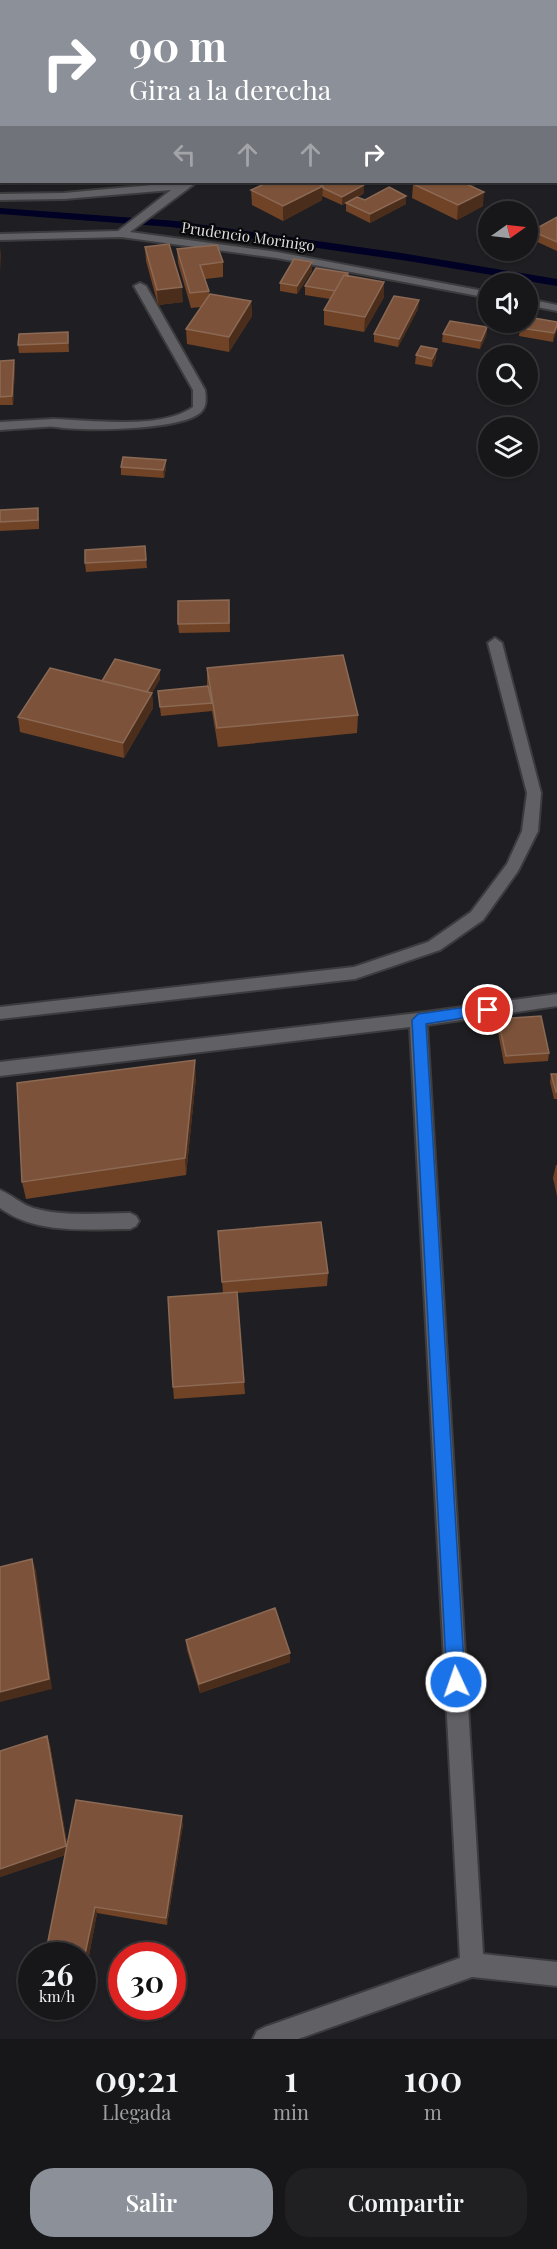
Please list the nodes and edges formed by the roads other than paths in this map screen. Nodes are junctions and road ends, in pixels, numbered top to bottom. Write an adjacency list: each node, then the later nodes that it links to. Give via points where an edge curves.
1 (188, 184): 2 (street, via 64,196); 3 (street)
2 (0, 197)
3 (121, 234): 4 (street, Prudencio Morinigo); 6 (street, Prudencio Morinigo, via 277,255)
4 (0, 237)
5 (140, 286): 9 (street, via 199,390 201,401 196,411 160,423)
6 (478, 293)
7 (538, 304): 8 (street)
8 (557, 308)
9 (0, 426)
10 (495, 643): 12 (street, via 534,793 530,831 513,867 477,916 434,946 355,973)
11 (557, 1000): 13 (street)
12 (0, 1013)
13 (418, 1020): 14 (street); 17 (street)
14 (0, 1069)
15 (0, 1198): 16 (street, via 40,1218)
16 (130, 1221)
17 (472, 1965): 18 (street); 19 (street)
18 (557, 1974)
19 (265, 2039)

